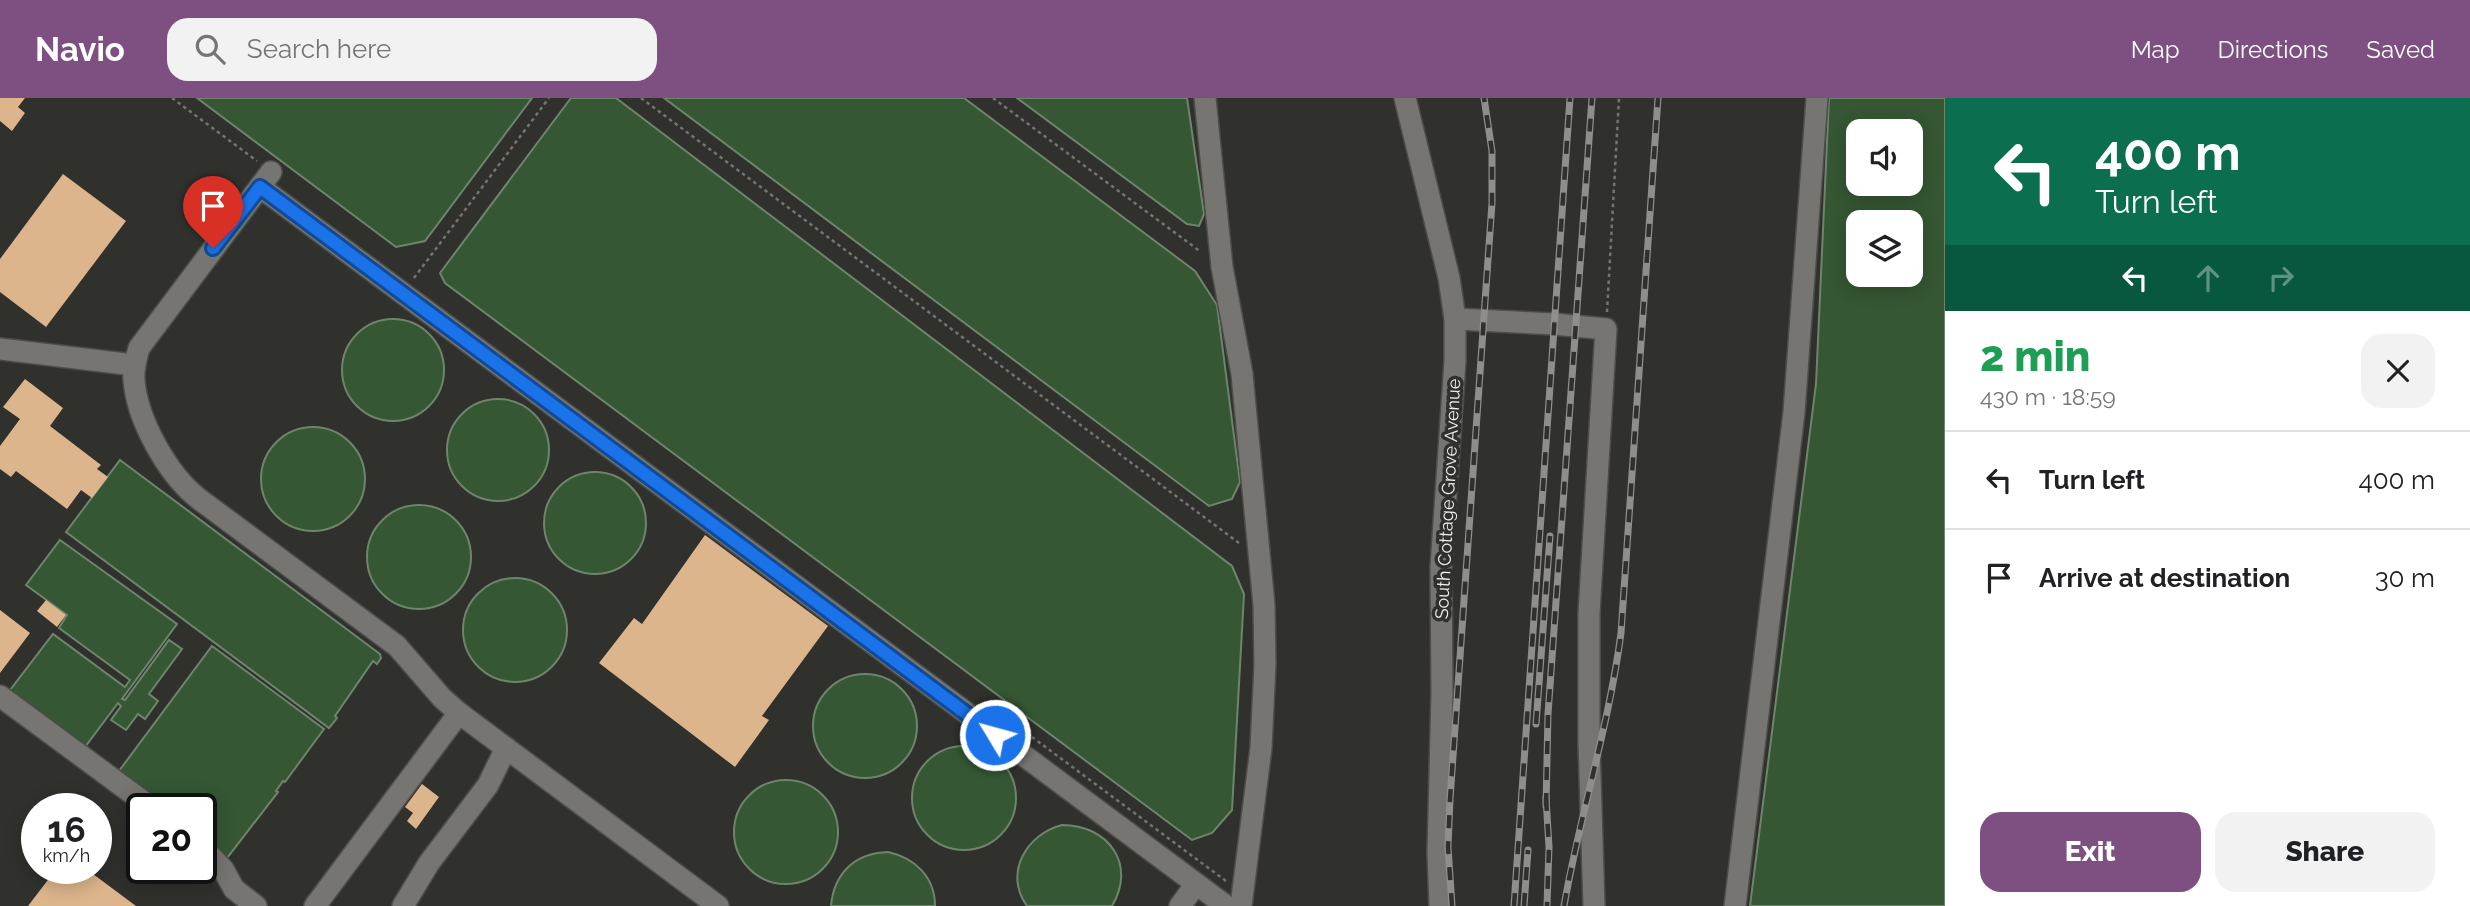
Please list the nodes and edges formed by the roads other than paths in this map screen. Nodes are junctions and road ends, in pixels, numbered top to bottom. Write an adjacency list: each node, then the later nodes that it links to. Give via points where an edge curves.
1 (1205, 98): 19 (street, via 1222,267 1242,374 1265,664 1261,748)
2 (1405, 98): 4 (street, South Cottage Grove Avenue)
3 (1817, 98): 22 (street, via 1794,412)
4 (1455, 319): 20 (street, South Cottage Grove Avenue, via 1441,567); 21 (street, via 1606,329 1589,613)
5 (0, 349): 6 (street)
6 (134, 365): 8 (street, via 137,399 176,479 397,646); 12 (street, via 150,331 265,179)
7 (0, 696): 10 (street)
8 (459, 713): 9 (street); 14 (street)
9 (506, 748): 15 (street, via 488,785); 16 (street)
10 (132, 793)
11 (217, 863): 13 (street, via 234,889)
12 (1196, 884): 17 (street); 18 (street)
13 (256, 906)
14 (315, 906)
15 (403, 906)
16 (718, 906)
17 (1180, 906)
18 (1226, 906)
19 (1241, 906)
20 (1440, 906)
21 (1594, 906)
22 (1735, 906)

